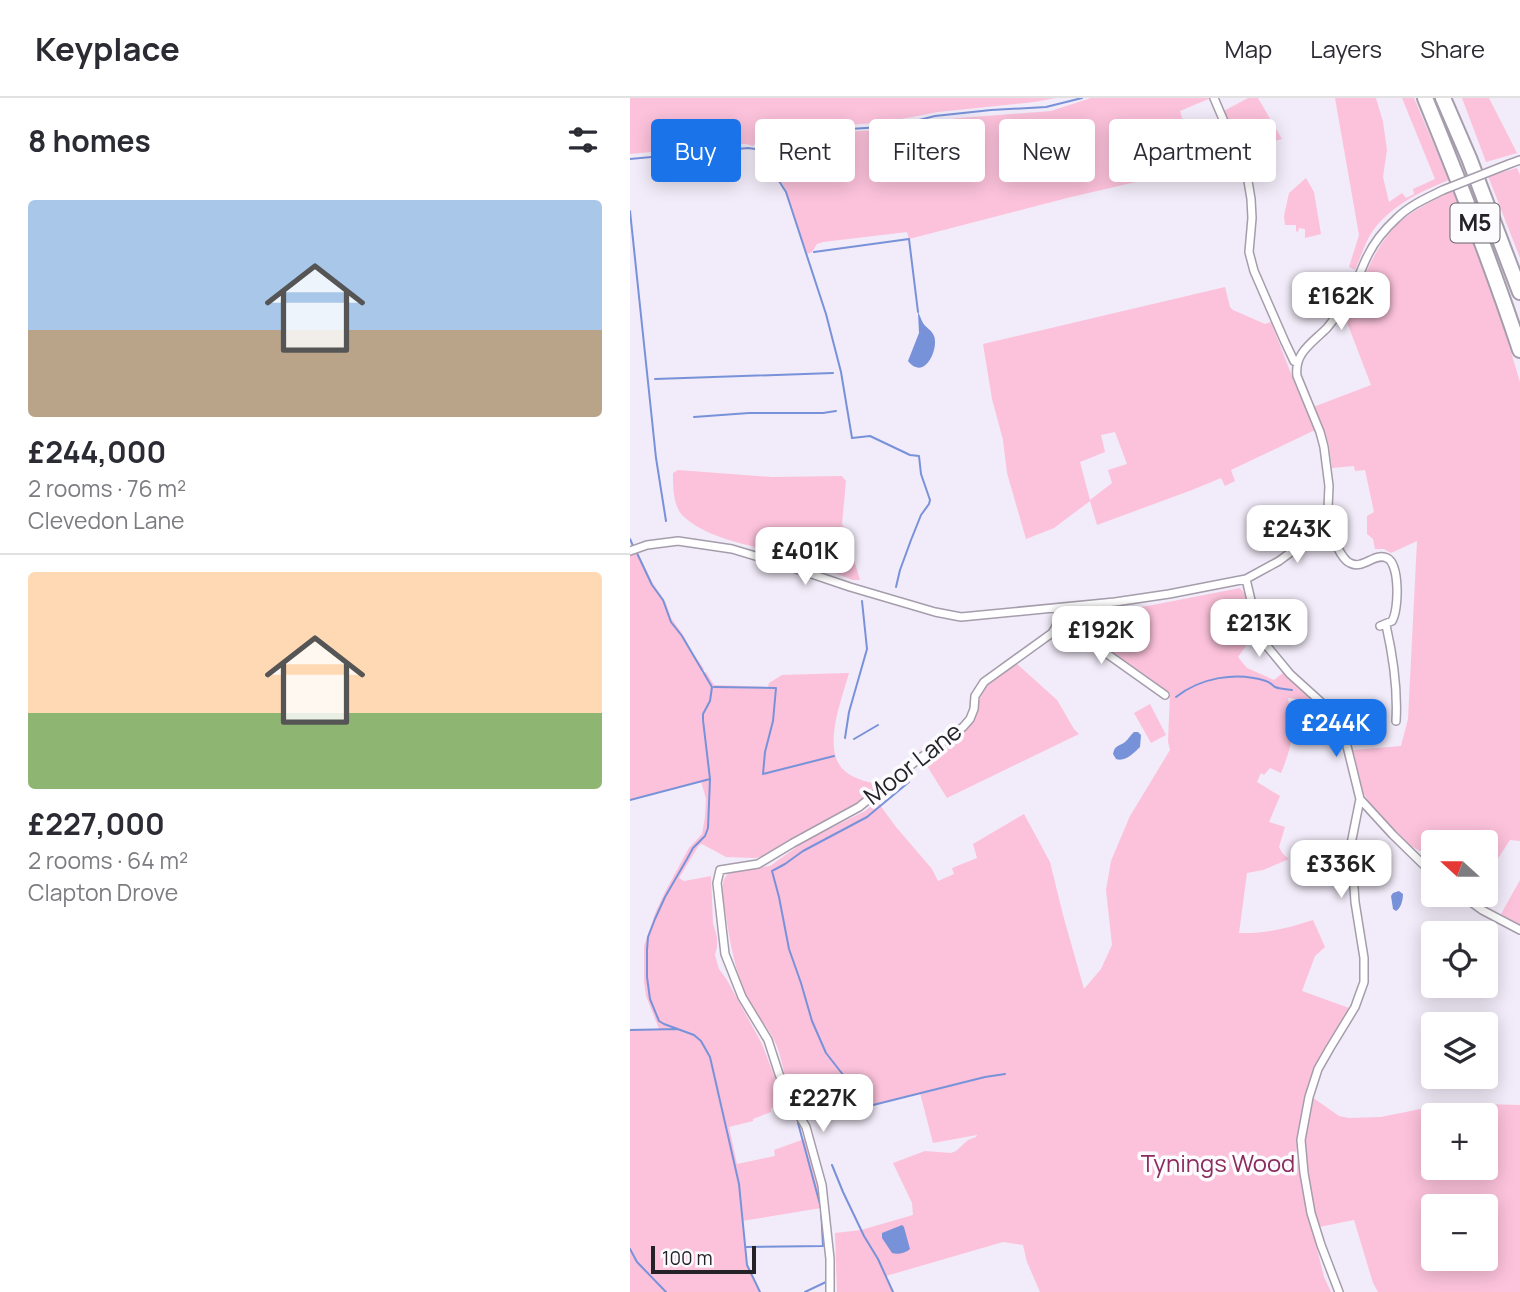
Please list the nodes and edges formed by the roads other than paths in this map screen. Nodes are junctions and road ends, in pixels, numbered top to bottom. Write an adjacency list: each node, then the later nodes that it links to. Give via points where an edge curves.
1 (1214, 98): 7 (street, via 1247,174 1249,252 1254,271)
2 (1424, 98): 6 (highway, M5, via 1473,215)
3 (1443, 98): 5 (highway, M5)
4 (1520, 160): 7 (street, bridge, via 1443,190 1399,216 1379,237 1330,324 1303,350)
5 (1520, 292)
6 (1520, 350)
7 (1297, 363): 8 (street, via 1297,376 1326,457 1329,500)
8 (1323, 522): 10 (street, via 1302,544); 13 (street, via 1349,563 1360,565 1383,557 1391,561 1396,612 1383,626 1391,648)
9 (631, 550): 11 (street, via 677,541 732,549 961,617)
10 (1246, 579): 11 (street); 14 (street, via 1266,645 1340,725)
11 (1059, 612): 12 (street, via 1065,624); 18 (street, Moor Lane, via 1052,633 984,682 963,727 859,807 758,864 720,870 717,883 725,954 806,1127 822,1185)
12 (1166, 695)
13 (1396, 721)
14 (1360, 799): 15 (street); 19 (street, via 1351,844 1364,982 1355,1007 1318,1069 1301,1140 1311,1213)
15 (1421, 862)
16 (1479, 907): 17 (street)
17 (1520, 930)
18 (830, 1292)
19 (1339, 1292)

